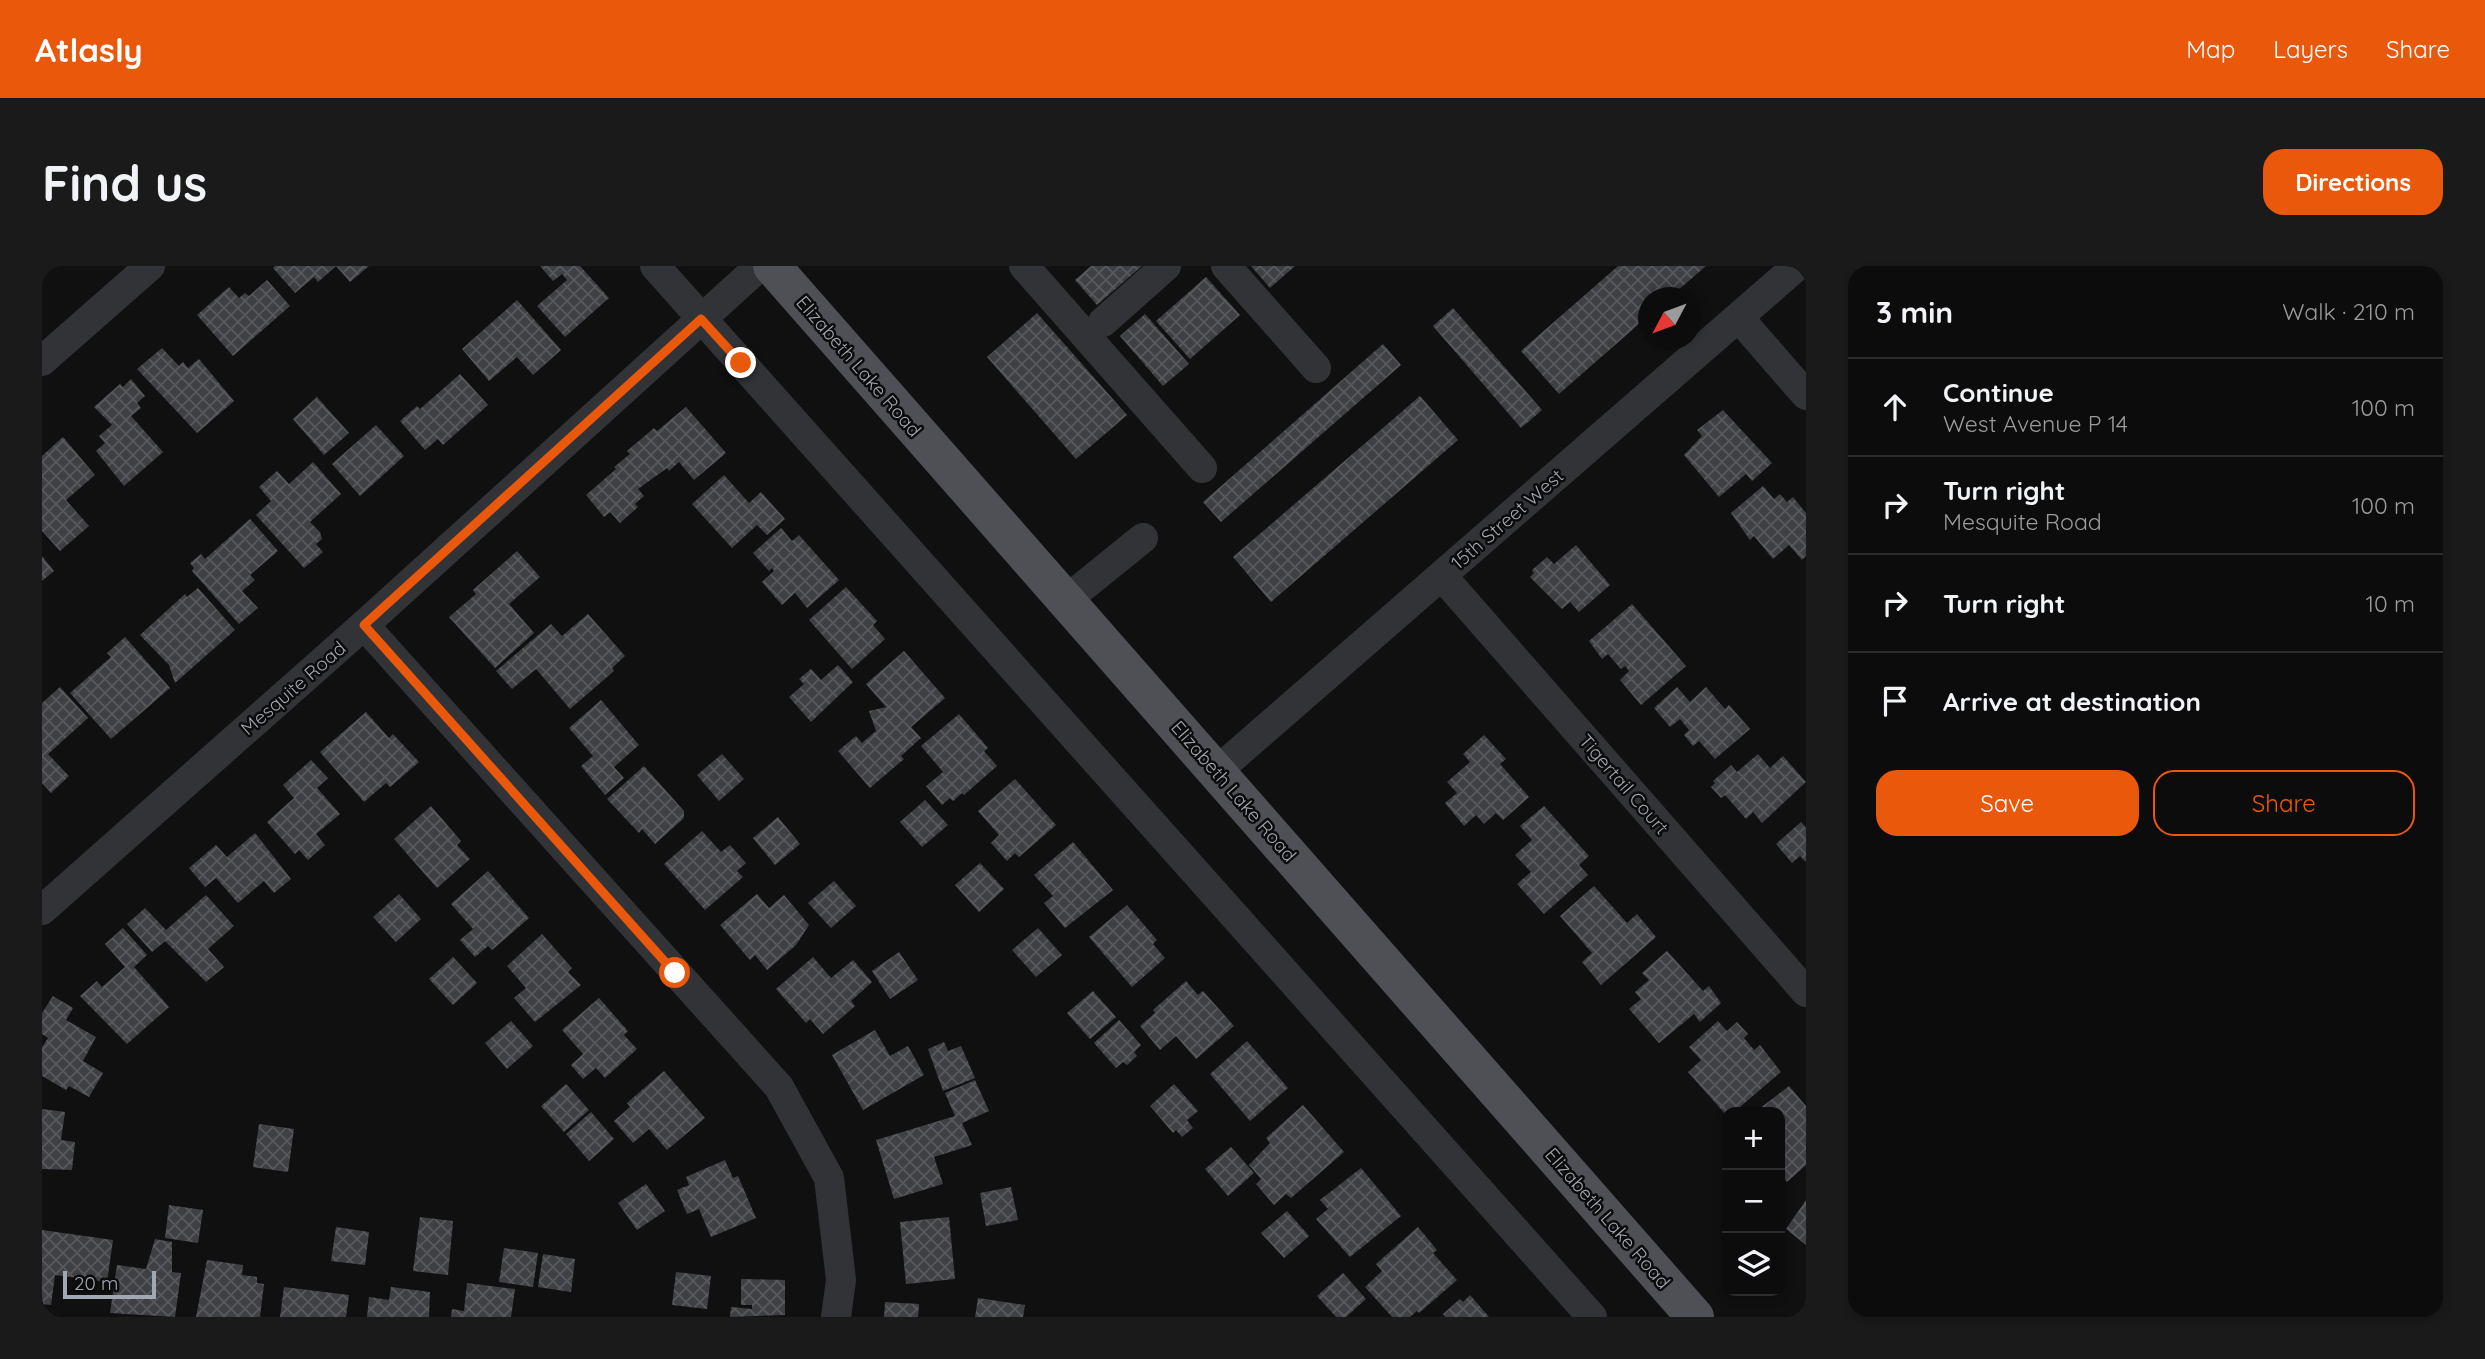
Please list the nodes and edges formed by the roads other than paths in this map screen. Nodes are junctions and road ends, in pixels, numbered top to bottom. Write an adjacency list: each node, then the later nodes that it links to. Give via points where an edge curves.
1 (150, 266): 12 (street)
2 (655, 266): 10 (street)
3 (760, 266): 10 (street, Mesquite Road)
4 (772, 266): 18 (main road, Elizabeth Lake Road)
5 (1024, 266): 15 (street)
6 (1166, 266): 11 (street)
7 (1226, 266): 13 (street)
8 (1797, 266): 9 (street, 15th Street West)
9 (1739, 318): 14 (street); 17 (street, 15th Street West)
10 (701, 319): 19 (street, Mesquite Road); 24 (street)
11 (1103, 322)
12 (42, 361)
13 (1316, 368)
14 (1806, 395)
15 (1202, 468)
16 (1143, 538): 18 (street)
17 (1441, 576): 20 (street, 15th Street West); 22 (street, Tigertail Court)
18 (1065, 600): 20 (main road, Elizabeth Lake Road)
19 (364, 625): 21 (street, Mesquite Road); 23 (street, via 779,1087 829,1178 841,1280)
20 (1217, 771): 25 (main road, Elizabeth Lake Road)
21 (42, 909)
22 (1806, 992)
23 (836, 1317)
24 (1592, 1317)
25 (1695, 1317)

